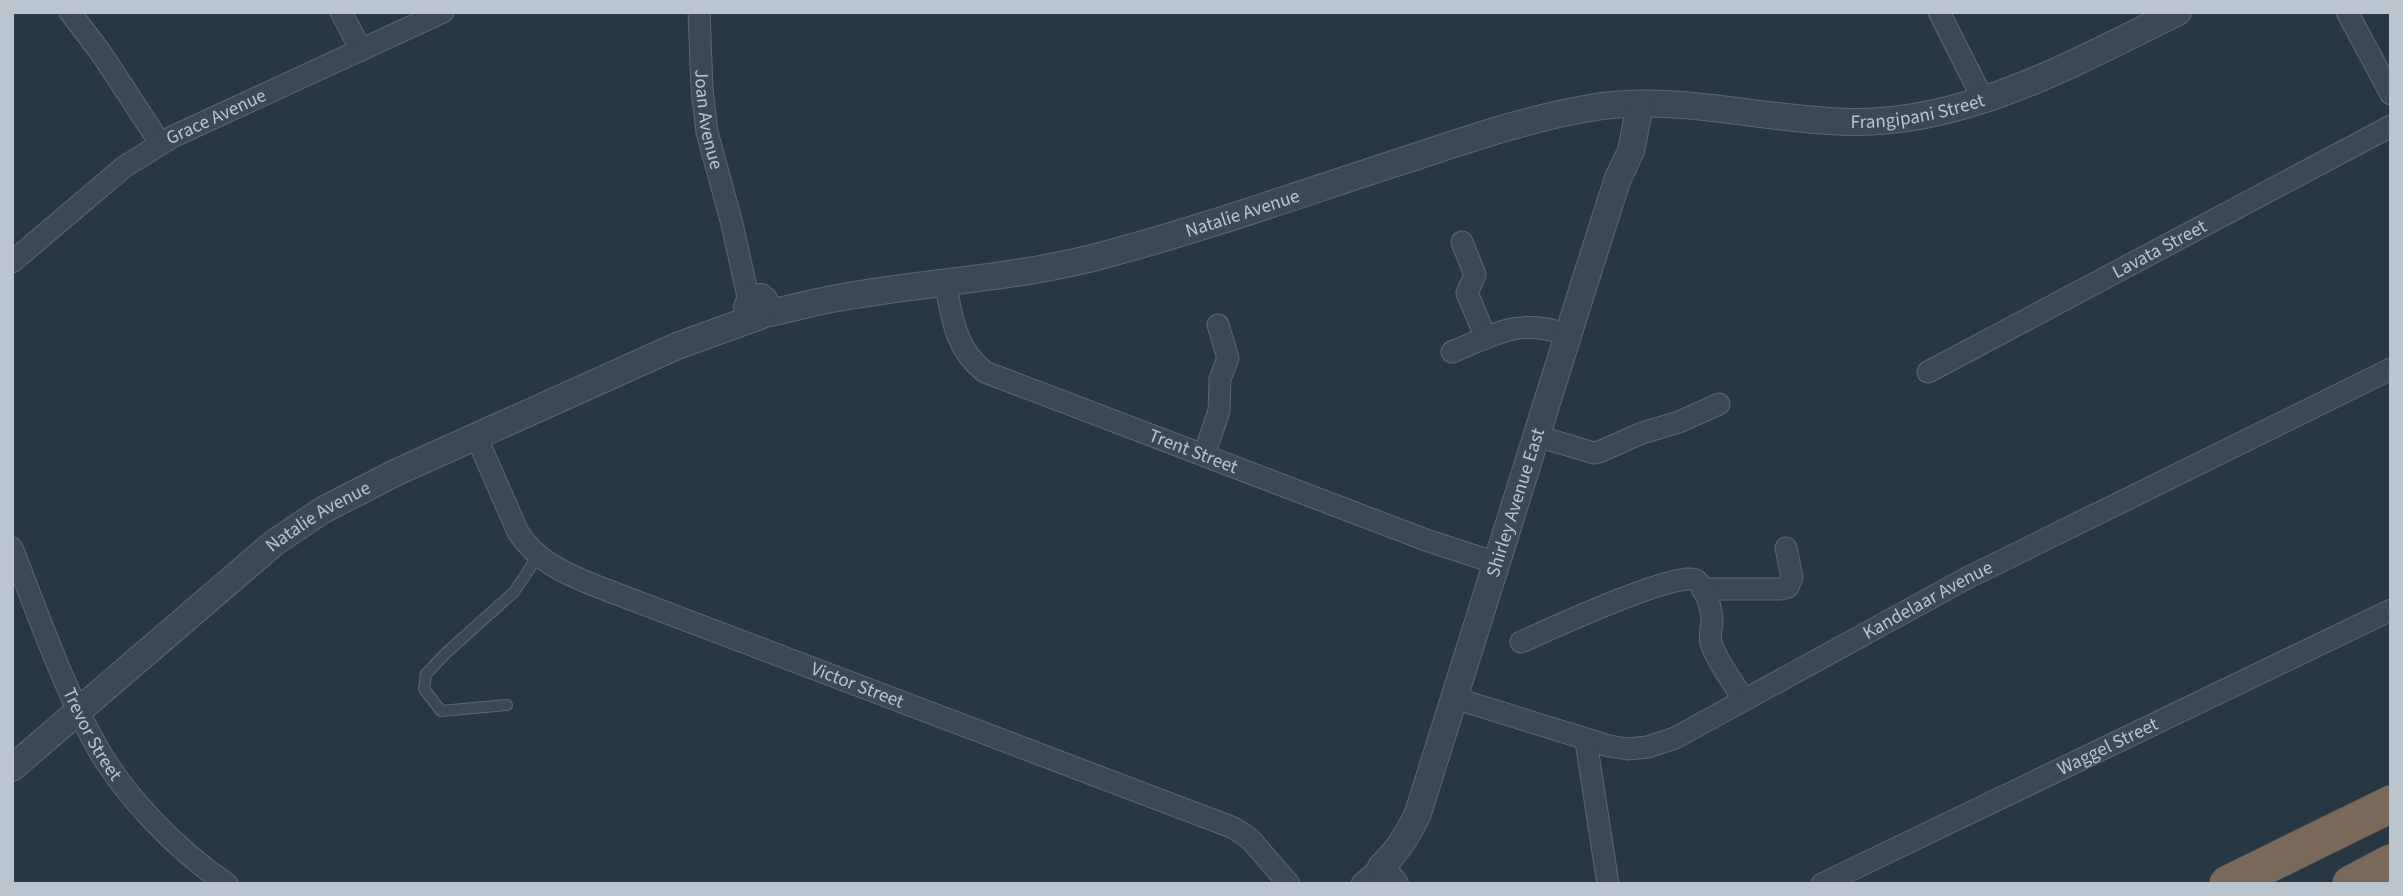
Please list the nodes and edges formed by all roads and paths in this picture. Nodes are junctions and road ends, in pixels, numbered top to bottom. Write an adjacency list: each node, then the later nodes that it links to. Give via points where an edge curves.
1 (70, 12): 13 (street)
2 (341, 12): 8 (street)
3 (699, 12): 17 (street, Joan Avenue, via 707,132)
4 (1938, 12): 10 (street)
5 (2178, 12): 10 (street, Frangipani Street, via 2041,77)
6 (2347, 12): 9 (street)
7 (431, 15): 8 (street, Grace Avenue)
8 (361, 50): 13 (street, Grace Avenue)
9 (2391, 94)
10 (1983, 99): 11 (street, Frangipani Street, via 1919,116 1856,122)
11 (1640, 105): 16 (street, Natalie Avenue, via 1582,110 1483,135 1090,259); 19 (street, Shirley Avenue East, via 1631,150)
12 (2391, 126): 23 (street, Lavata Street)
13 (160, 143): 15 (street, Grace Avenue, via 124,167)
14 (1462, 242): 20 (street, via 1475,275 1467,293)
15 (12, 262)
16 (945, 282): 17 (street, Natalie Avenue); 27 (street, Trent Street, via 957,336 972,361 985,372)
17 (757, 305): 25 (street, Natalie Avenue)
18 (1218, 325): 27 (street, via 1228,358 1220,379 1219,411)
19 (1568, 335): 20 (street, via 1518,327); 26 (street, Shirley Avenue East)
20 (1486, 338): 21 (street)
21 (1452, 352)
22 (2391, 369): 36 (street, Kandelaar Avenue, via 1967,578)
23 (1928, 372)
24 (1719, 404): 26 (street, via 1599,453)
25 (477, 436): 30 (street, Victor Street, via 518,532); 38 (street, Natalie Avenue, via 351,494 274,543)
26 (1536, 436): 31 (street, Shirley Avenue East)
27 (1204, 456): 31 (street, Trent Street)
28 (12, 548): 38 (street, Trevor Street)
29 (1786, 548): 32 (street, via 1792,577 1788,587)
30 (538, 556): 37 (lane, via 514,592 426,674 424,689 441,711); 46 (street, Victor Street, via 596,586 1234,828 1250,838)
31 (1496, 564): 35 (street, Shirley Avenue East)
32 (1703, 589): 34 (street, via 1691,578 1668,582); 36 (street, via 1712,615 1712,643)
33 (2391, 610): 48 (street, Waggel Street)
34 (1521, 642)
35 (1454, 698): 39 (street, Kandelaar Avenue); 44 (street, Shirley Avenue East, via 1413,824)
36 (1743, 699): 39 (street, Kandelaar Avenue, via 1675,738 1648,747 1619,748)
37 (507, 705)
38 (79, 710): 40 (street, Natalie Avenue); 45 (street, Trevor Street, via 92,739 135,798 186,854)
39 (1586, 741): 47 (street)
40 (12, 768)
41 (2391, 804): 49 (highway)
42 (2391, 863): 50 (highway)
43 (2391, 870): 51 (highway)
44 (1379, 878)
45 (227, 884)
46 (1289, 884)
47 (1608, 884)
48 (1822, 884)
49 (2228, 884)
50 (2351, 884)
51 (2358, 884)

